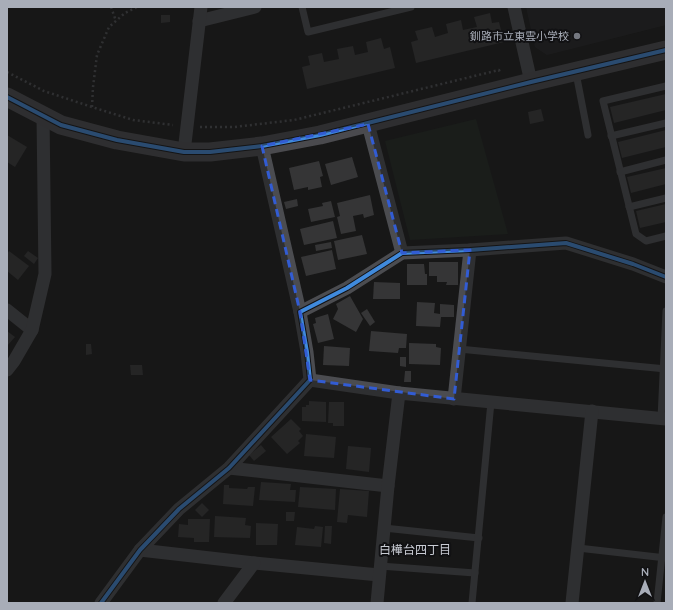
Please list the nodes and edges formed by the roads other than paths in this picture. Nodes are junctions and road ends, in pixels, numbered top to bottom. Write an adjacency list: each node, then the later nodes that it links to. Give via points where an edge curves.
1 (201, 7): 6 (street)
2 (255, 7): 6 (street)
3 (302, 7): 4 (lane, via 308,32)
4 (411, 7)
5 (514, 7): 9 (street)
6 (199, 21): 18 (street)
7 (666, 50): 8 (street)
8 (575, 72): 9 (street); 15 (lane)
9 (531, 82): 14 (street)
10 (666, 86): 16 (lane, via 602,101)
11 (7, 97): 12 (street)
12 (43, 115): 18 (street, via 61,125 117,140); 30 (street, via 45,274)
13 (666, 123): 16 (lane)
14 (368, 124): 17 (street); 25 (street)
15 (588, 135)
16 (611, 136): 20 (lane)
17 (262, 146): 18 (street); 29 (street)
18 (184, 152)
19 (666, 160): 20 (lane)
20 (620, 172): 22 (lane)
21 (666, 198): 22 (lane)
22 (629, 207): 23 (lane, via 636,234 646,241)
23 (666, 236)
24 (470, 250): 25 (street); 26 (street, via 566,243); 31 (street)
25 (402, 253): 29 (street, via 346,288)
26 (666, 277)
27 (7, 310): 30 (street)
28 (666, 311): 32 (lane)
29 (300, 312): 34 (street)
30 (32, 330): 33 (street)
31 (459, 349): 32 (lane); 36 (street)
32 (665, 369): 39 (lane)
33 (7, 370)
34 (310, 380): 35 (street); 40 (street)
35 (399, 393): 36 (street); 41 (street)
36 (454, 399): 37 (street)
37 (491, 402): 38 (street); 44 (lane)
38 (592, 412): 39 (street); 45 (street)
39 (663, 419)
40 (229, 468): 41 (street); 46 (street, via 179,509)
41 (388, 486): 43 (street)
42 (666, 517): 47 (lane)
43 (384, 528): 44 (lane); 49 (street)
44 (479, 538): 50 (lane)
45 (578, 548): 47 (lane); 57 (street)
46 (140, 550): 48 (street); 53 (street)
47 (664, 558): 51 (lane)
48 (254, 563): 49 (street); 54 (street)
49 (380, 570): 50 (lane); 55 (street)
50 (475, 573): 56 (lane)
51 (658, 594): 52 (lane); 58 (lane)
52 (666, 595)
53 (101, 603)
54 (224, 603)
55 (377, 603)
56 (472, 603)
57 (572, 603)
58 (657, 603)

